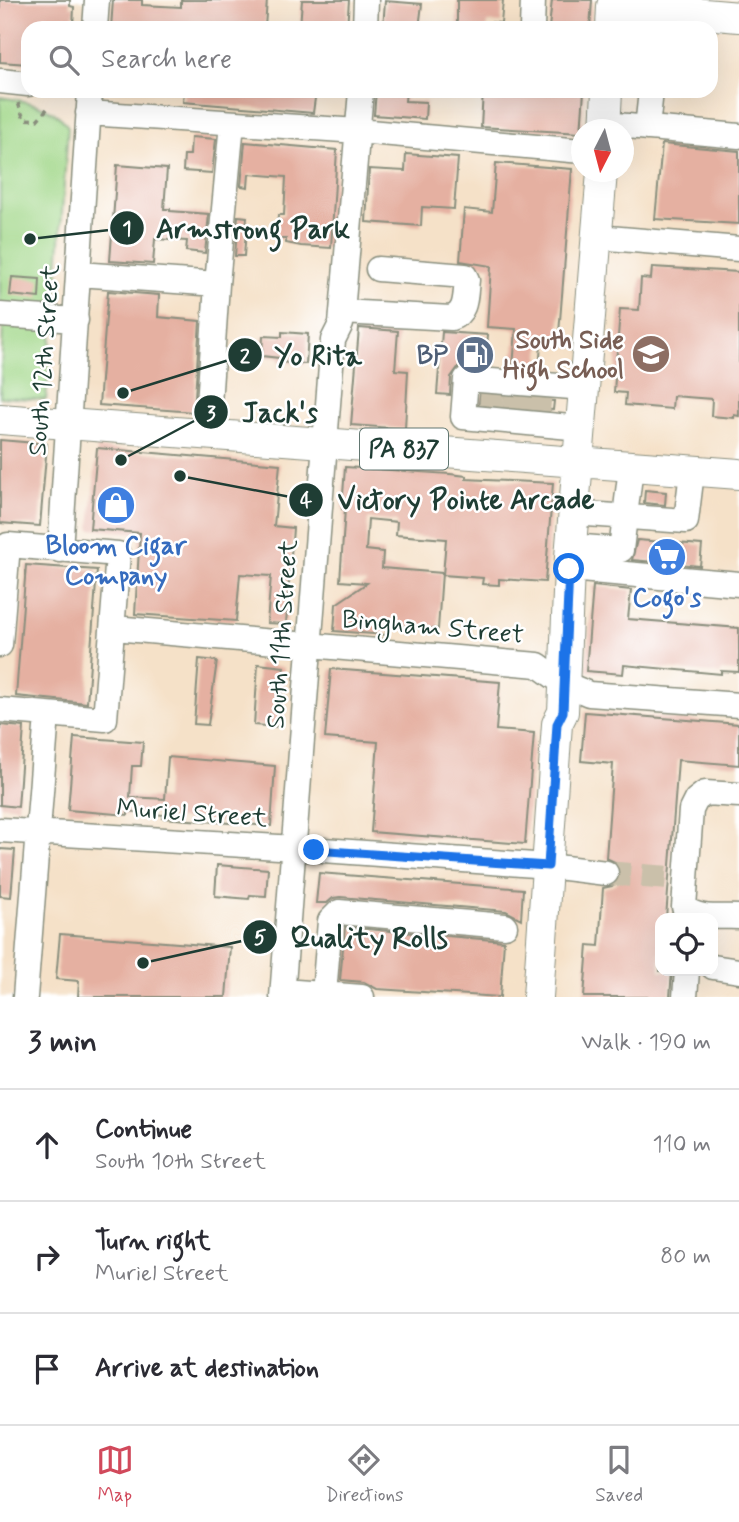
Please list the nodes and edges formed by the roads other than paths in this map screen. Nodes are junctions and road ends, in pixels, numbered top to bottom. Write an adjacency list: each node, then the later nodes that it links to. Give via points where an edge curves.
1 (97, 0): 7 (street)
2 (366, 0): 8 (street)
3 (533, 0): 9 (street)
4 (612, 11): 6 (main road)
5 (739, 17): 6 (main road)
6 (658, 19)
7 (96, 21)
8 (365, 21)
9 (532, 21)
10 (360, 98): 18 (street, South 11th Street)
11 (607, 98): 14 (main road)
12 (650, 98): 17 (street)
13 (89, 102): 15 (street); 25 (street, South 12th Street)
14 (605, 119)
15 (232, 123): 18 (street); 26 (street)
16 (634, 128): 17 (street)
17 (647, 128): 19 (street)
18 (358, 131): 20 (street); 27 (street, South 11th Street)
19 (739, 136)
20 (571, 150)
21 (601, 182): 22 (main road)
22 (597, 237): 23 (street); 30 (main road)
23 (739, 248)
24 (378, 268): 27 (street, via 465,276 463,309 451,318)
25 (79, 274): 26 (street); 29 (street, South 12th Street)
26 (217, 284): 35 (street)
27 (342, 312): 36 (street, South 11th Street, via 333,341)
28 (0, 314): 29 (street)
29 (76, 320): 33 (street, South 12th Street)
30 (585, 388): 31 (street, via 466,379 463,417); 34 (main road)
31 (514, 417): 34 (street); 37 (street); 38 (street)
32 (0, 419): 33 (main road, PA 837)
33 (69, 424): 35 (main road, PA 837); 45 (street, South 12th Street)
34 (581, 428): 39 (main road)
35 (207, 434): 36 (main road, PA 837)
36 (324, 443): 37 (main road, PA 837); 50 (street, South 11th Street)
37 (486, 456): 38 (main road, PA 837)
38 (535, 459): 39 (main road, PA 837)
39 (579, 463): 40 (main road, PA 837); 43 (main road)
40 (631, 467): 41 (main road, PA 837); 44 (street)
41 (692, 471): 42 (main road, PA 837); 44 (street, via 686,521)
42 (739, 474)
43 (573, 513): 44 (street); 46 (main road)
44 (626, 517): 46 (street, via 621,550)
45 (60, 550): 48 (street, via 118,554); 49 (street, via 8,545)
46 (570, 557): 47 (street); 51 (main road)
47 (739, 584)
48 (114, 628): 50 (street, Bingham Street); 54 (street, via 105,719)
49 (1, 631)
50 (309, 646): 51 (street, Bingham Street, via 538,665); 58 (street, South 11th Street)
51 (563, 683): 52 (street, Bingham Street, via 589,694); 59 (main road)
52 (739, 705)
53 (0, 710): 54 (street)
54 (47, 715): 57 (street)
55 (739, 795): 61 (street, via 705,793 696,800 678,878 689,912)
56 (0, 830): 57 (street, Muriel Street)
57 (38, 833): 58 (street, Muriel Street); 68 (street)
58 (295, 848): 59 (street, Muriel Street); 66 (street, South 11th Street)
59 (548, 866): 60 (street, Muriel Street); 70 (main road)
60 (606, 873)
61 (739, 917)
62 (505, 926): 67 (street, via 339,912 330,921)
63 (718, 968): 64 (street)
64 (739, 971)
65 (687, 976): 71 (street)
66 (282, 994): 67 (street)
67 (324, 994): 69 (street)
68 (25, 997)
69 (362, 997)
70 (538, 997)
71 (685, 997)

